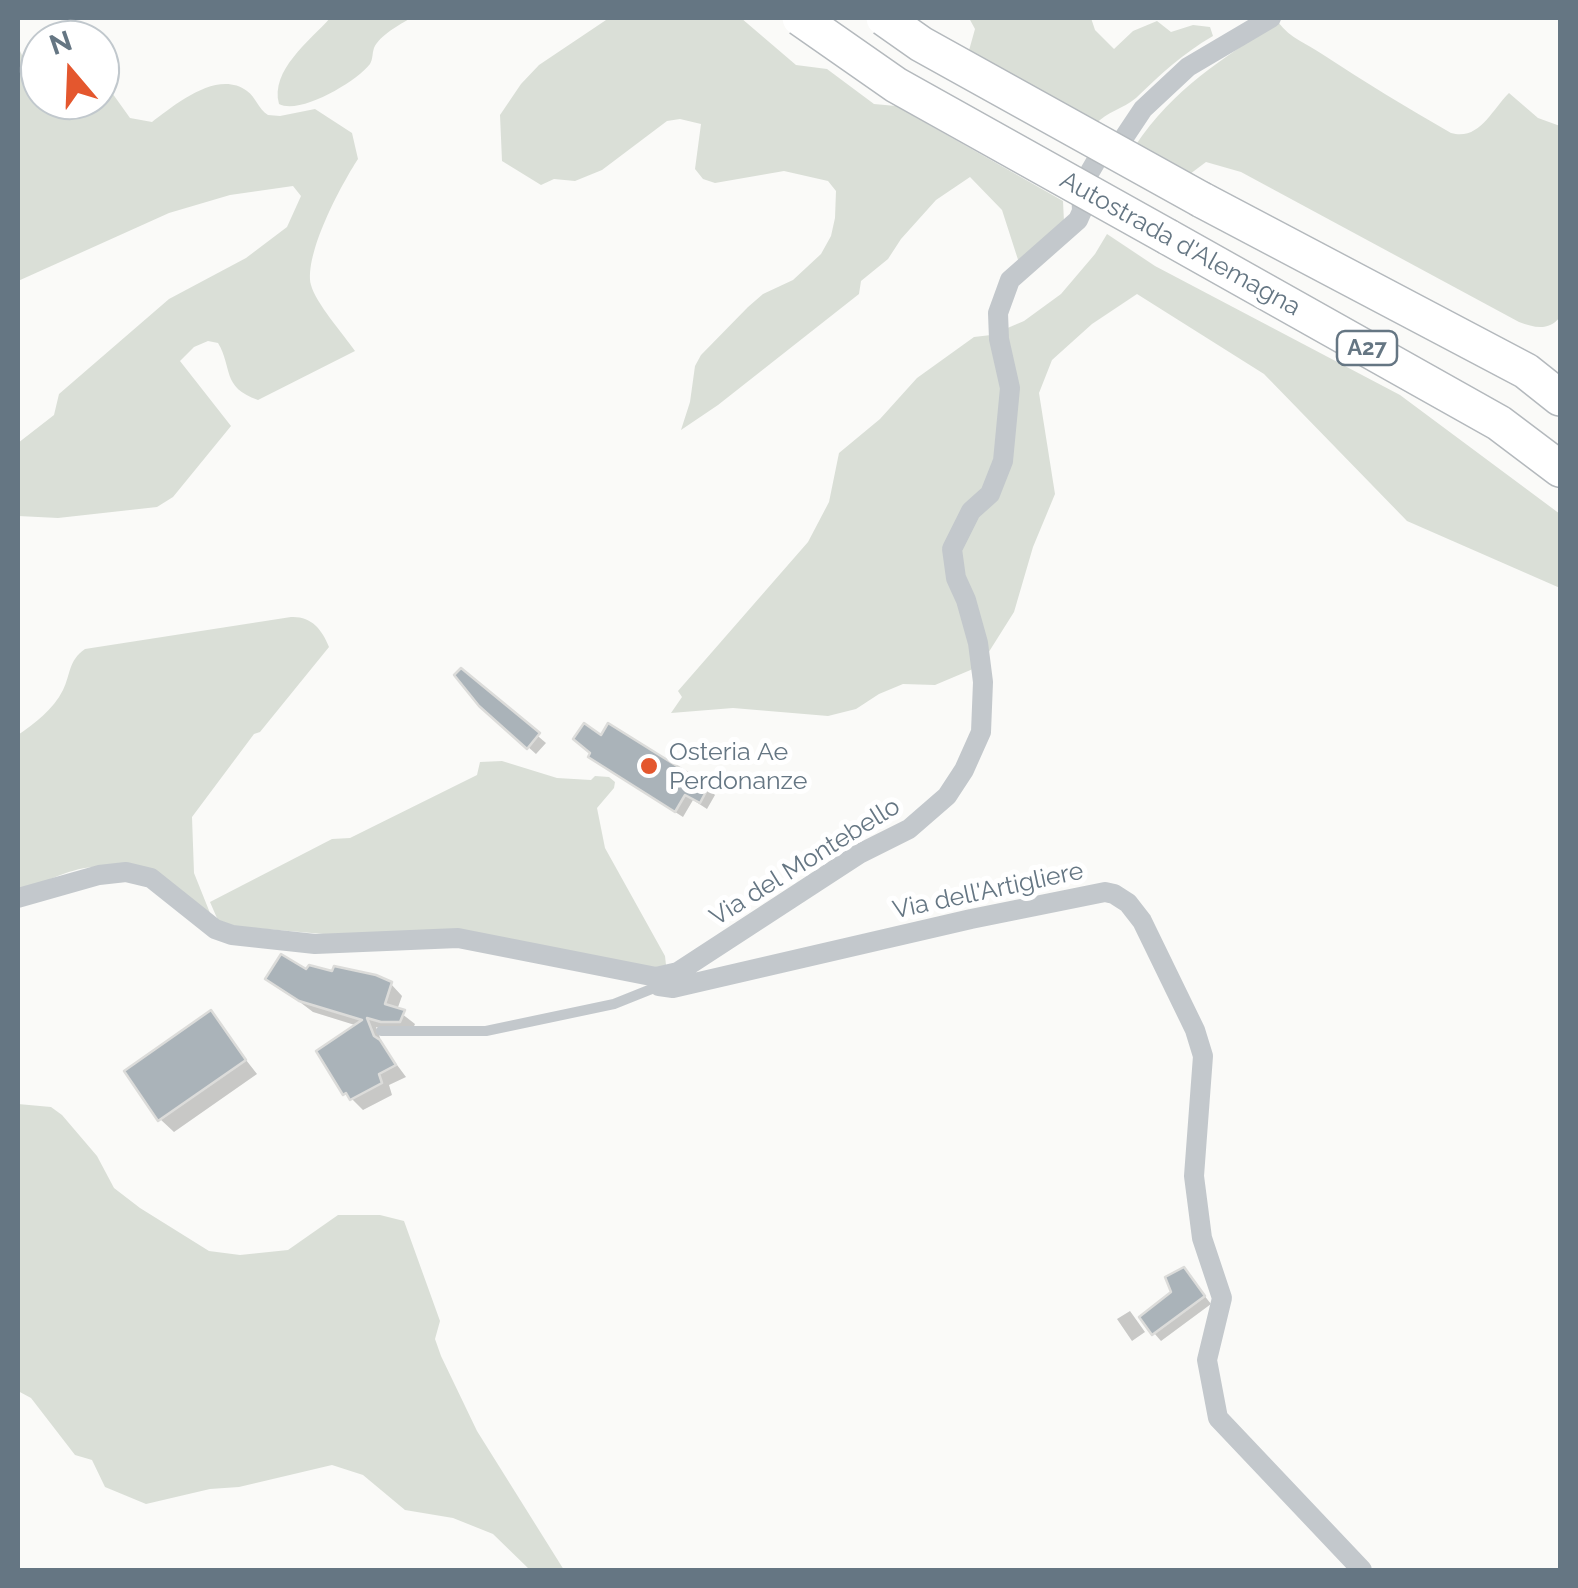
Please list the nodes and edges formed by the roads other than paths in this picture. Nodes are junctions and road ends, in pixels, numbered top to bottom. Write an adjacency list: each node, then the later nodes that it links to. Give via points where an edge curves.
1 (800, 18): 5 (highway, Autostrada d'Alemagna / A27, bridge, via 896,85 1499,424)
2 (884, 18): 4 (highway, Autostrada d'Alemagna / A27, bridge, via 1202,200 1526,372)
3 (1270, 18): 7 (street, Via del Montebello, via 1188,67 1143,109 1123,139 1102,151 1081,187 1078,220 1010,280 998,313 1010,388 1003,461 990,494 970,510 952,550 982,682 981,732 948,796 909,829)
4 (1560, 398)
5 (1560, 469)
6 (18, 898): 7 (street, Via dell'Artigliere, via 126,872 151,878 232,935 315,944 458,938)
7 (657, 981): 8 (lane, via 614,1004 486,1031); 9 (street, Via dell'Artigliere, via 672,988 1104,892 1128,904 1204,1056 1194,1176 1202,1238 1222,1298 1207,1360 1214,1408 1223,1426)
8 (381, 1031)
9 (1362, 1570)

